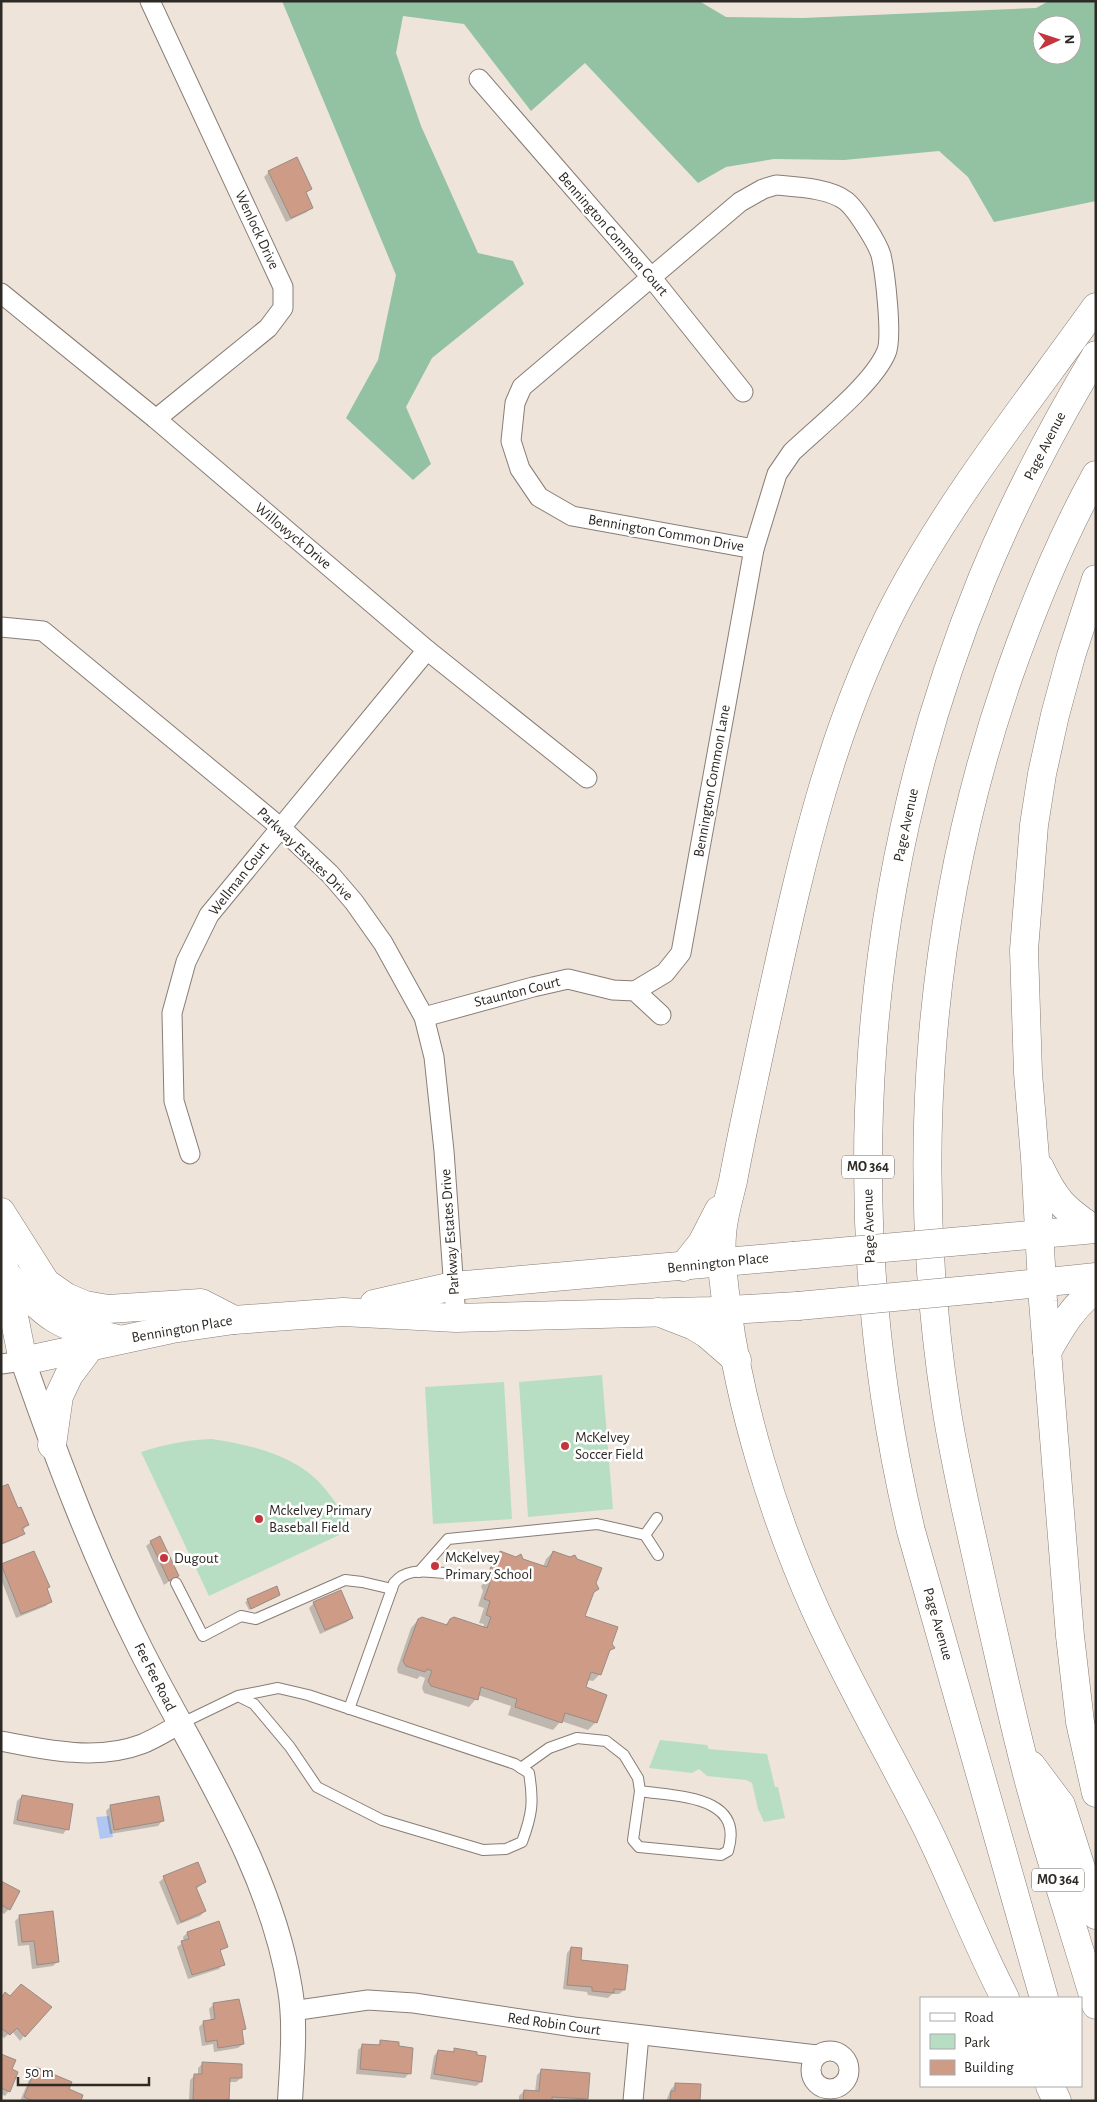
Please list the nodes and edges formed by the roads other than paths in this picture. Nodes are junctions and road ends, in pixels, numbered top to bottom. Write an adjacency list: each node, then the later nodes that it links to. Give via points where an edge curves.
1 (150, 1): 8 (street, Wenlock Drive, via 283,287 283,308 268,328)
2 (479, 79): 3 (street, Bennington Common Court)
3 (651, 277): 7 (street, Bennington Common Court); 10 (street, Bennington Common Drive, via 522,387 515,403 510,441 520,469 539,497 572,516); 10 (street, Bennington Common Drive, via 740,202 776,185 805,187 846,201 859,216 881,254 889,322 887,352 865,384 782,465)
4 (1, 293): 8 (street, Willowyck Drive)
5 (1096, 307): 21 (main road, via 939,528 899,598 860,681 837,739 812,822)
6 (1096, 355): 60 (main road, Page Avenue / MO 364, via 1008,519 938,702 920,763 892,889 881,953 870,1082 868,1207 871,1267 876,1334 896,1469)
7 (743, 392)
8 (156, 419): 13 (street, Willowyck Drive)
9 (1096, 475): 54 (main road, MO 364, via 1062,541 1035,606 995,716 977,777 947,919 929,1088 926,1152 928,1225 932,1293 946,1407 970,1531)
10 (754, 549): 16 (street, Bennington Common Lane, via 681,953 665,973)
11 (1096, 579): 20 (main road, via 1070,656 1055,715 1034,825 1024,960)
12 (1, 627): 15 (street, Parkway Estates Drive, via 43,631)
13 (427, 650): 14 (street, Willowyck Drive); 15 (street, Wellman Court)
14 (587, 778)
15 (280, 827): 18 (street, Parkway Estates Drive, via 330,874 354,902 382,943); 19 (street, Wellman Court, via 209,915 186,962 172,1013 172,1035 174,1101)
16 (635, 991): 17 (street); 18 (street, Staunton Court, via 613,990 568,979)
17 (661, 1015)
18 (424, 1017): 30 (street, Parkway Estates Drive, via 434,1057)
19 (190, 1154)
20 (1035, 1158): 23 (main road, via 1058,1201); 24 (main road)
21 (732, 1184): 26 (main road, via 722,1235); 27 (main road, via 702,1243)
22 (1, 1212): 36 (main road, via 46,1283 66,1297 108,1309 201,1303)
23 (1095, 1229): 24 (main road, Bennington Place)
24 (1039, 1234): 26 (main road, Bennington Place, bridge); 29 (main road)
25 (3, 1263): 37 (main road, via 33,1301 55,1319); 41 (main road, Fee Fee Road)
26 (723, 1263): 27 (main road, Bennington Place); 32 (main road)
27 (683, 1267): 30 (main road, Bennington Place)
28 (1096, 1277): 29 (main road, Bennington Place)
29 (1042, 1284): 32 (main road, Bennington Place, bridge); 39 (main road)
30 (454, 1286): 33 (main road, Bennington Place); 35 (street, Parkway Estates Drive)
31 (1096, 1289): 39 (main road, via 1065,1320)
32 (728, 1310): 34 (main road, Bennington Place); 40 (main road)
33 (343, 1312): 35 (main road, Bennington Place); 36 (main road, Bennington Place)
34 (658, 1312): 35 (main road, Bennington Place); 40 (main road, via 694,1326)
35 (456, 1318)
36 (234, 1320): 37 (main road, Bennington Place)
37 (122, 1340): 38 (main road, Bennington Place)
38 (90, 1347): 41 (main road, Bennington Place); 42 (main road, via 69,1375 59,1396)
39 (1047, 1352): 57 (main road, via 1074,1674 1080,1722)
40 (736, 1360): 59 (main road, via 769,1486 814,1606 945,1865)
41 (12, 1362): 42 (street, Fee Fee Road)
42 (52, 1445): 52 (street, Fee Fee Road, via 140,1648)
43 (658, 1518): 44 (lane)
44 (645, 1535): 45 (lane); 46 (lane, via 597,1524 448,1539)
45 (658, 1555)
46 (419, 1572): 47 (lane); 49 (lane, via 400,1576)
47 (445, 1573)
48 (176, 1583): 49 (lane, via 202,1636 241,1616 256,1619 345,1580)
49 (392, 1589): 51 (lane)
50 (238, 1696): 51 (lane, via 278,1688); 52 (lane); 55 (lane, via 254,1704 290,1747 317,1787 382,1820 483,1850 506,1849 522,1842 531,1819 532,1795 529,1773)
51 (349, 1709): 55 (lane)
52 (180, 1724): 53 (street, via 141,1744 99,1754 36,1748); 62 (street, Fee Fee Road, via 248,1854 283,1955)
53 (1, 1740)
54 (1022, 1754): 58 (main road, via 1061,1805); 61 (main road, MO 364)
55 (521, 1768): 56 (lane, via 549,1748 577,1738 606,1742 624,1755 638,1778)
56 (640, 1791): 56 (lane, via 633,1840 639,1847 721,1854 728,1851 732,1841 731,1827 721,1810 704,1801)
57 (1096, 1793)
58 (1096, 1915)
59 (1005, 1997)
60 (1044, 1997)
61 (1096, 2005)
62 (292, 2011): 63 (street, Red Robin Court, via 368,2000 414,2003); 67 (street, Fee Fee Road)
63 (639, 2035): 64 (street, Red Robin Court); 68 (street)
64 (817, 2055)
65 (1051, 2087): 69 (main road)
66 (1070, 2087): 70 (main road)
67 (290, 2101)
68 (633, 2101)
69 (1058, 2101)
70 (1074, 2101)

